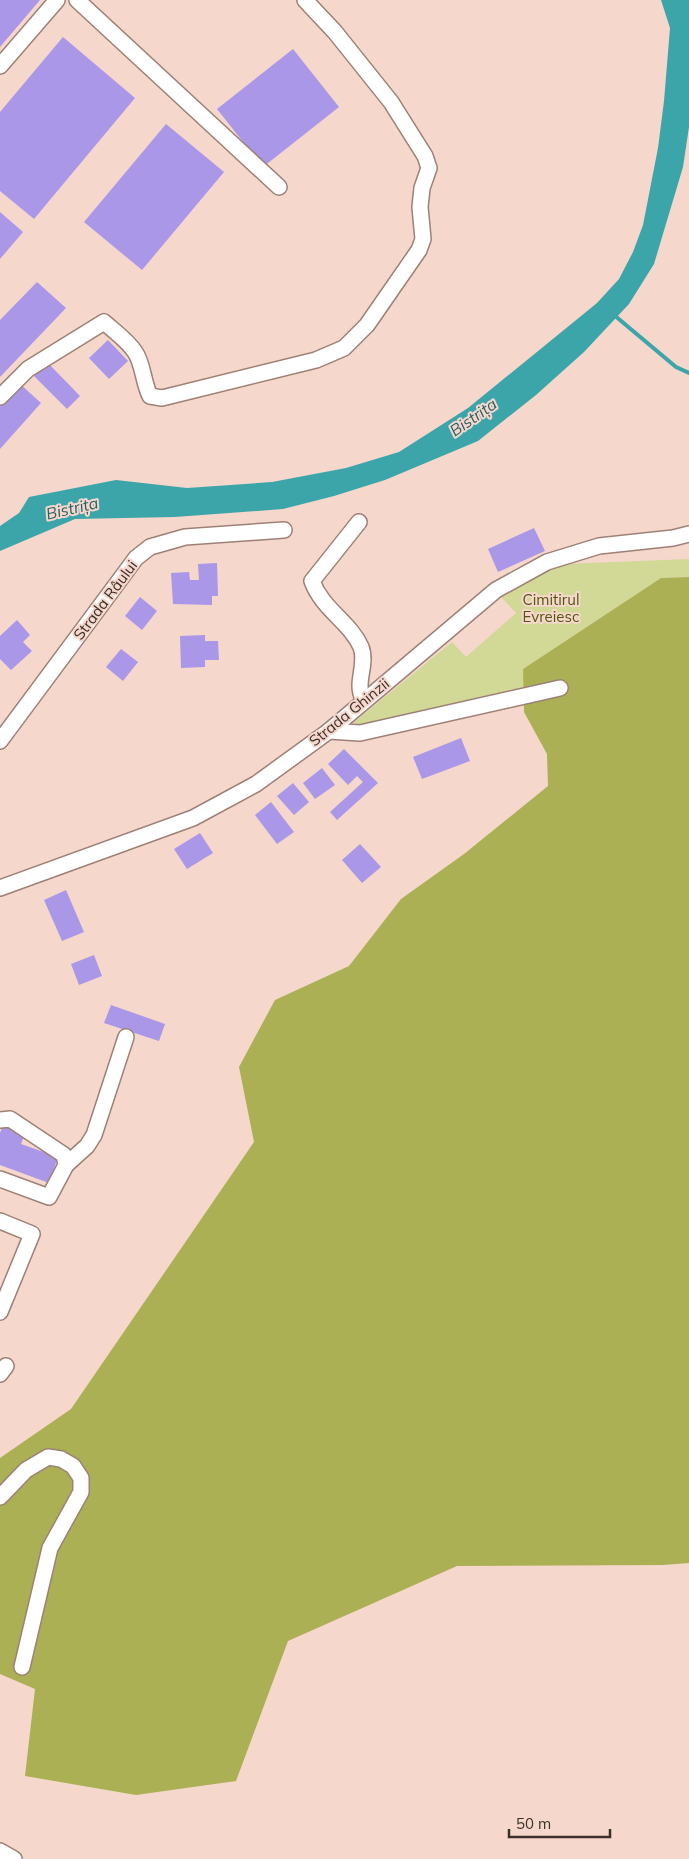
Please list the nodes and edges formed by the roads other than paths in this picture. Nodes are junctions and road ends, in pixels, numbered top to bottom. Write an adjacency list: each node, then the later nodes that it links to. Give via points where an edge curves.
1 (57, 0): 4 (street)
2 (77, 0): 5 (street)
3 (305, 0): 6 (street, via 335,32 390,102 425,156 429,168 422,188 423,239 419,250 367,325 344,348 316,360 162,398 150,396 136,352 104,322 28,369)
4 (0, 66)
5 (279, 187)
6 (0, 397)
7 (359, 522): 11 (street, via 312,581 323,603 361,646 364,655 360,688)
8 (284, 530): 13 (street, Strada Râului, via 185,537 150,547 136,558)
9 (689, 534): 11 (street, Strada Ghinzii, via 599,546 547,562 496,590)
10 (560, 688): 12 (street, via 360,733)
11 (364, 701): 12 (street, Strada Ghinzii)
12 (329, 731): 14 (street, Strada Ghinzii, via 256,784 193,818)
13 (0, 741)
14 (0, 888)
15 (126, 1037): 17 (street, via 94,1135)
16 (0, 1120): 17 (street, via 10,1119 64,1155)
17 (66, 1164): 18 (street, via 49,1197)
18 (0, 1179)
19 (0, 1221): 20 (street, via 32,1234)
20 (0, 1312)
21 (0, 1497): 22 (street, via 26,1470 48,1457 61,1459 73,1466 80,1478 81,1492 50,1548)
22 (22, 1667)
23 (0, 1851): 24 (street)
24 (14, 1859)

